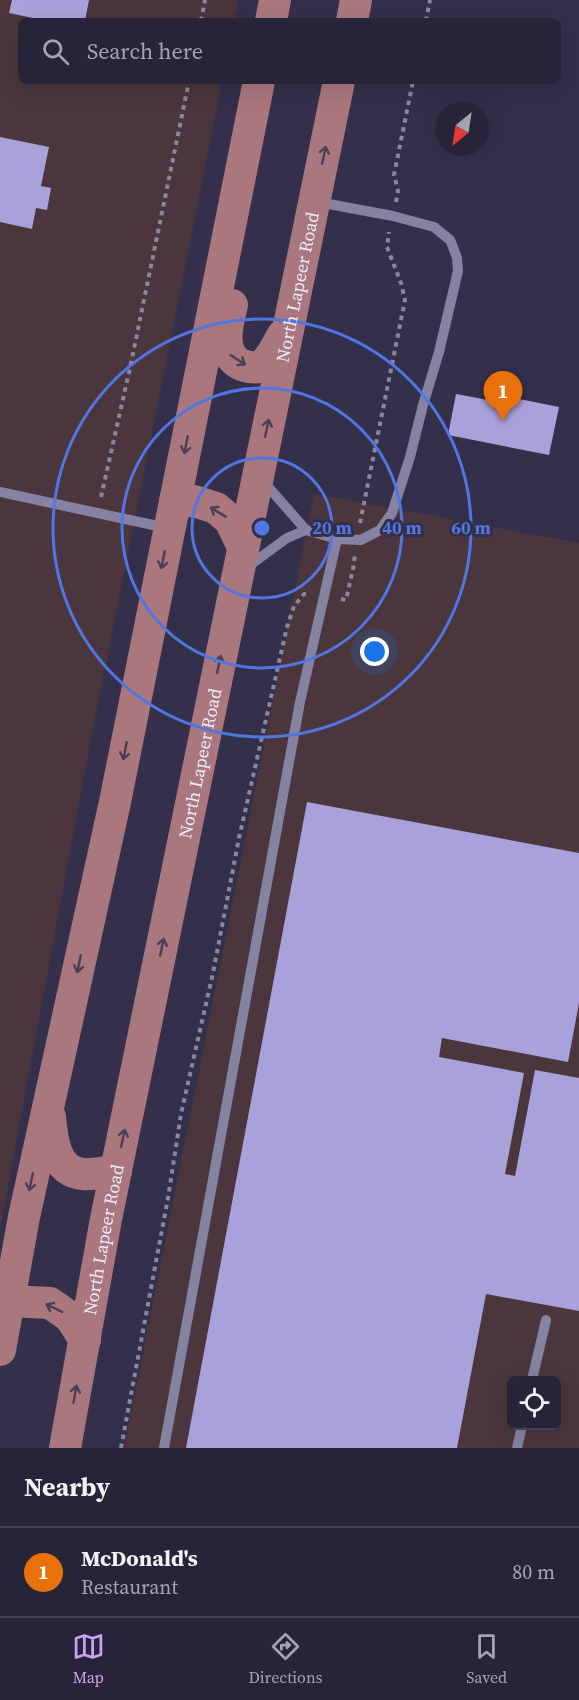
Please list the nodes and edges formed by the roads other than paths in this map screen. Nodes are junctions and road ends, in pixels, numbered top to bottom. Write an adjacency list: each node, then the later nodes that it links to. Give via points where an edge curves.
1 (356, 0): 2 (main road)
2 (353, 18)
3 (258, 84): 10 (main road, one-way to 10)
4 (277, 84): 7 (main road, one-way to 7, via 226,332 229,355 243,365 260,367)
5 (338, 84): 6 (main road, North Lapeer Road, one-way to 5)
6 (314, 201): 7 (main road, North Lapeer Road); 12 (lane, via 434,227 453,247 458,271 440,352 392,513 380,530 361,540)
7 (288, 327): 8 (main road, North Lapeer Road, one-way to 7)
8 (258, 474): 11 (lane); 13 (main road, North Lapeer Road)
9 (0, 492): 10 (lane, via 98,513)
10 (172, 515): 13 (main road, one-way to 10, via 230,520 216,508 194,501); 14 (main road, one-way to 14, via 115,802)
11 (306, 530): 12 (lane); 13 (lane)
12 (337, 539): 23 (lane, via 298,714)
13 (240, 560): 15 (main road, North Lapeer Road, one-way to 13)
14 (48, 1105): 15 (main road, via 52,1141 69,1171); 16 (main road, one-way to 16)
15 (116, 1171): 18 (main road, North Lapeer Road)
16 (9, 1301): 18 (main road, one-way to 16, via 70,1317 50,1303); 19 (main road)
17 (546, 1320): 20 (lane)
18 (85, 1340): 22 (main road, North Lapeer Road, one-way to 18)
19 (0, 1350)
20 (533, 1376)
21 (521, 1430): 24 (lane)
22 (66, 1448)
23 (164, 1448)
24 (517, 1448)

